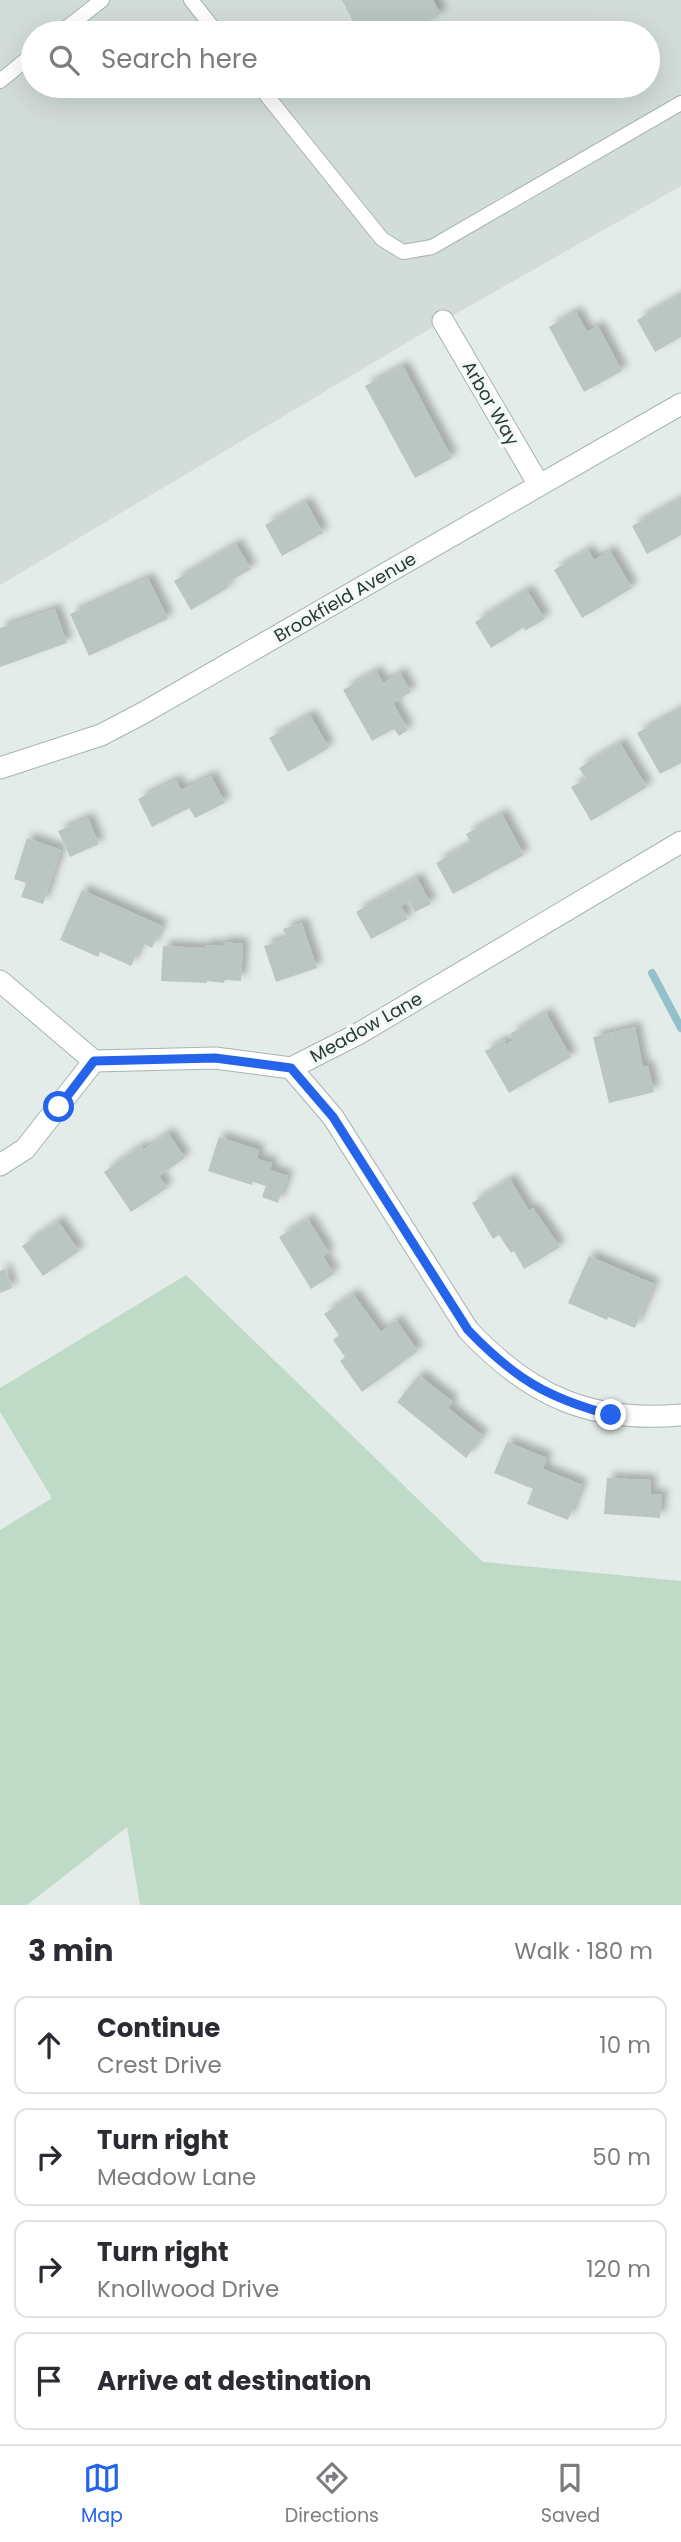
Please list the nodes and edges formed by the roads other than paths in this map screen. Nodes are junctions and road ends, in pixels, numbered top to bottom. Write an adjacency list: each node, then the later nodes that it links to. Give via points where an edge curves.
1 (102, 0): 3 (lane)
2 (191, 0): 4 (lane)
3 (75, 21)
4 (208, 21)
5 (21, 64): 6 (lane)
6 (0, 81)
7 (270, 98): 8 (lane, via 382,239 403,252 432,247)
8 (681, 103)
9 (443, 321): 11 (street, Arbor Way)
10 (681, 404): 11 (street, Brookfield Avenue)
11 (539, 485): 12 (street, Brookfield Avenue, via 111,729)
12 (0, 768)
13 (681, 842): 16 (street, Meadow Lane, via 358,1034)
14 (0, 981): 15 (street)
15 (94, 1061): 16 (street, Meadow Lane, via 215,1058); 17 (street, via 24,1149)
16 (291, 1068): 18 (street, via 333,1117 468,1330 496,1360 532,1386 572,1404 611,1415)
17 (0, 1165)
18 (681, 1415)

